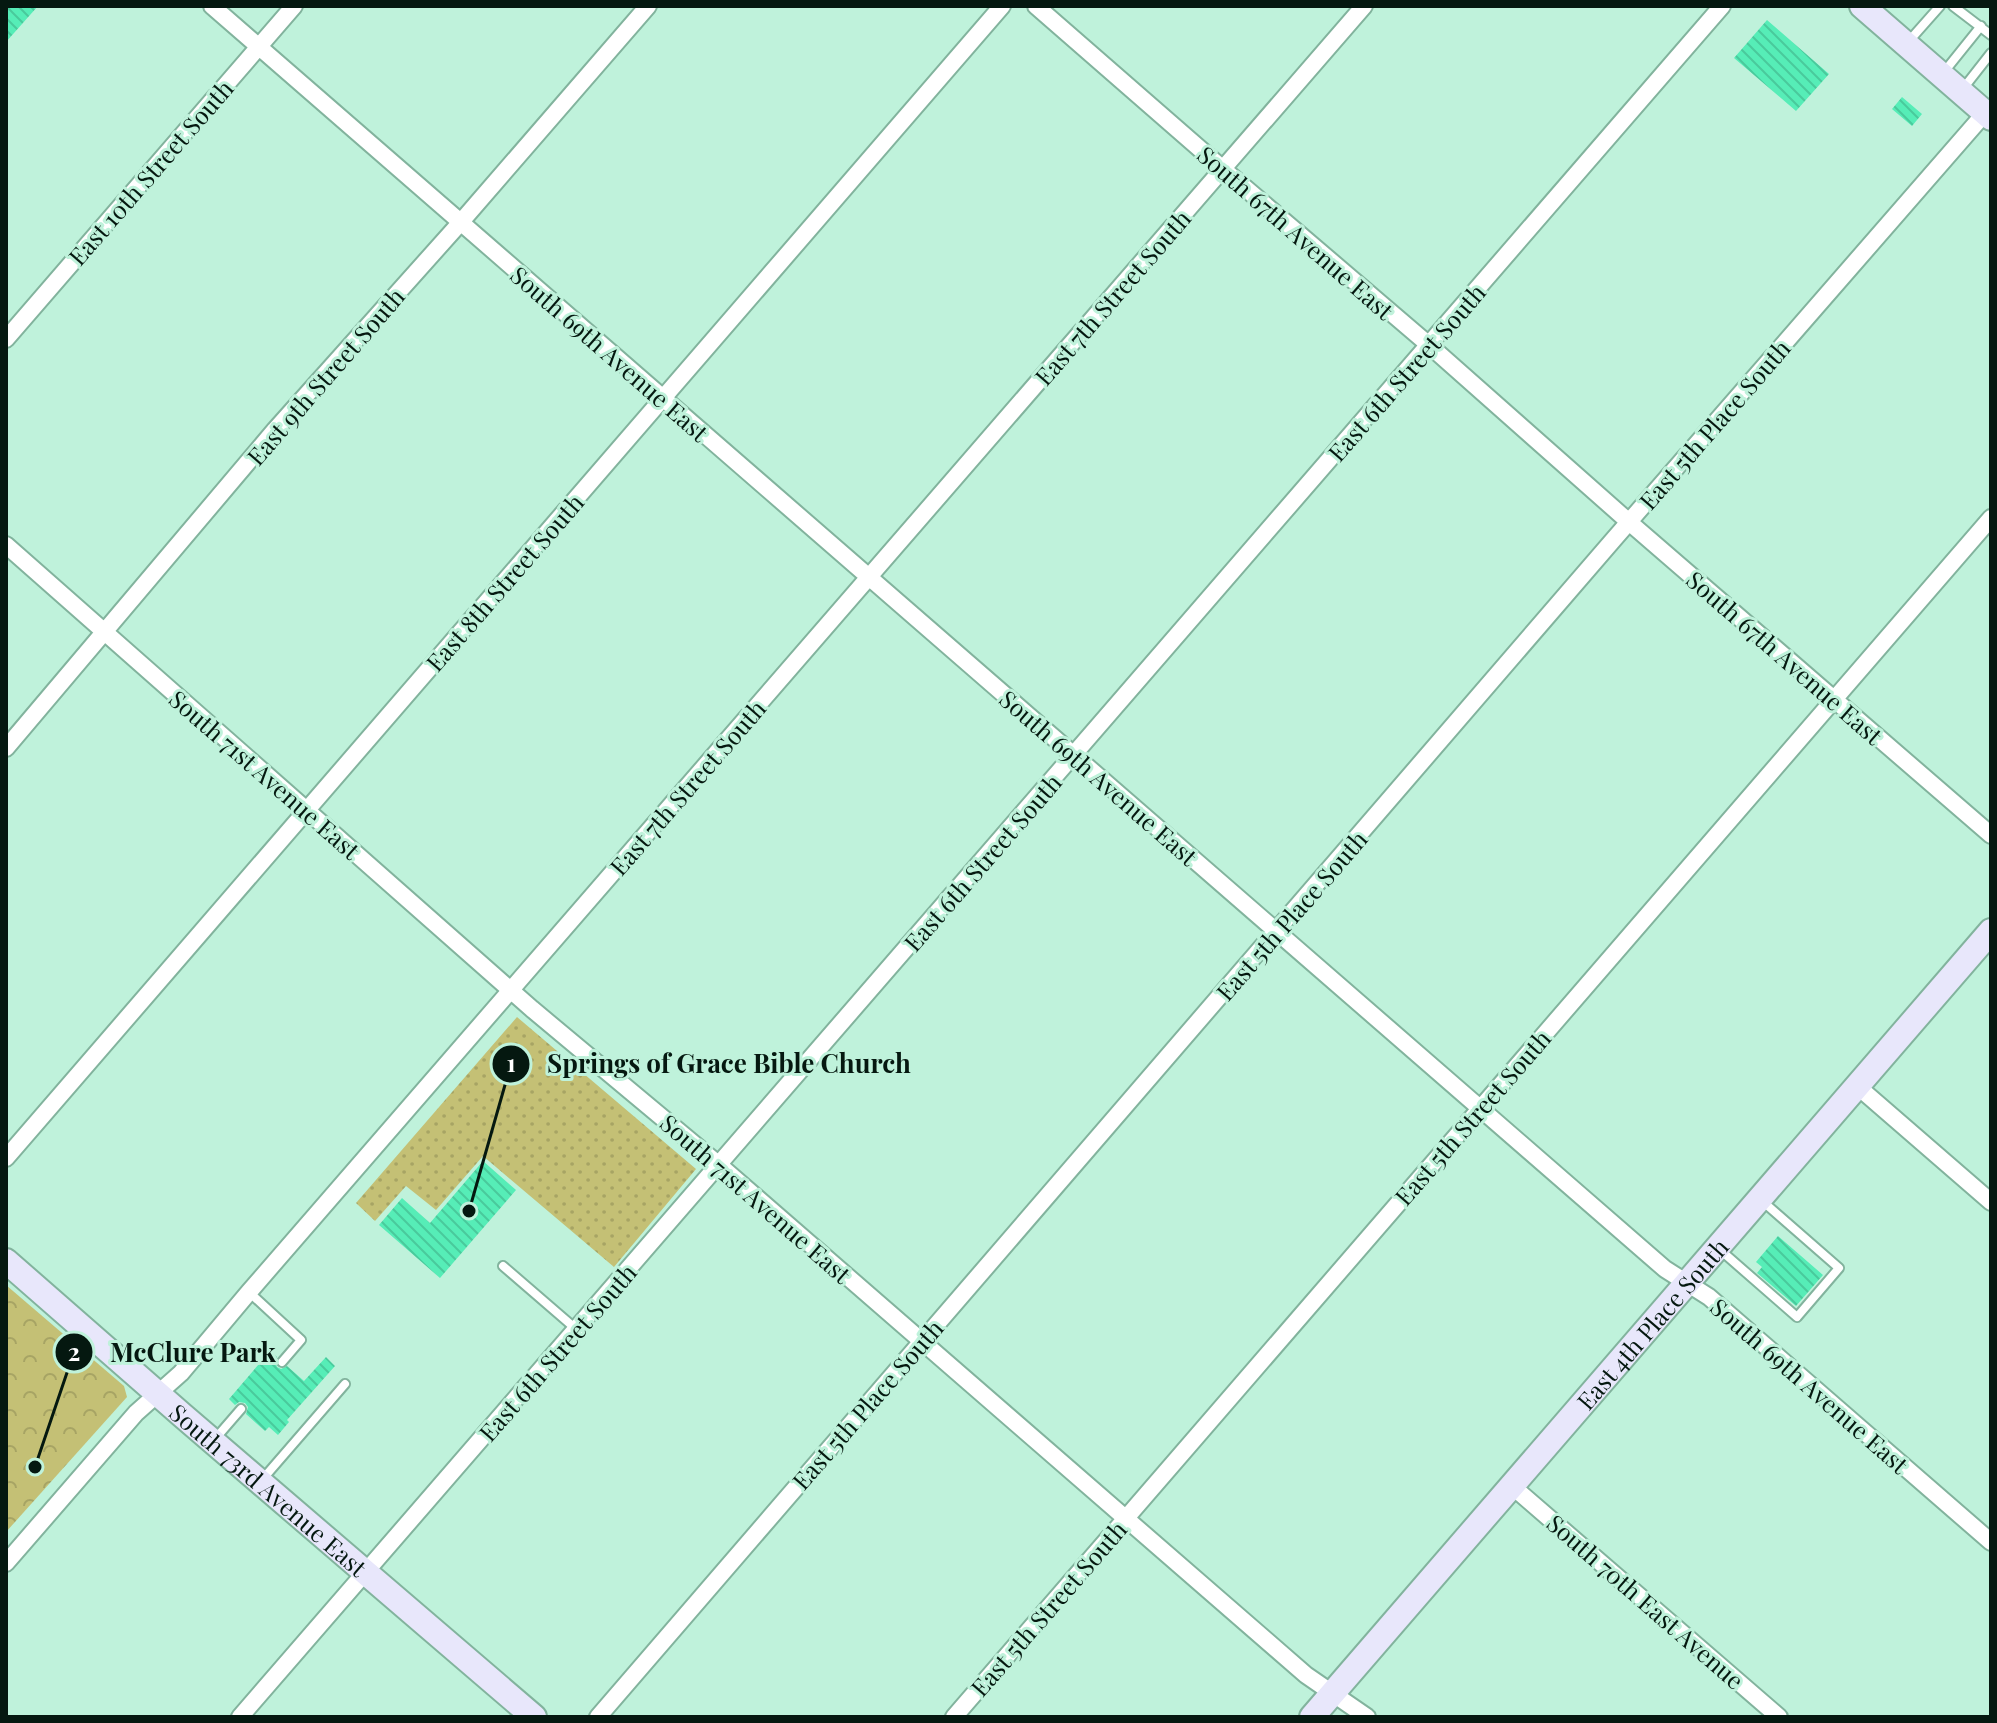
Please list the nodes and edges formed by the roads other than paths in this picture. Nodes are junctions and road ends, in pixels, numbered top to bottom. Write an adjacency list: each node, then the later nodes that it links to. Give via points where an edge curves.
1 (212, 6): 14 (street, South 69th Avenue East)
2 (294, 6): 14 (street, East 10th Street South)
3 (648, 6): 20 (street, East 9th Street South)
4 (1002, 6): 23 (street, East 8th Street South)
5 (1036, 6): 19 (street, South 67th Avenue East)
6 (1364, 6): 19 (street, East 7th Street South)
7 (1722, 6): 22 (street, East 6th Street South)
8 (1862, 6): 13 (street)
9 (1940, 6): 13 (lane)
10 (1953, 6): 11 (lane)
11 (1981, 26): 12 (lane); 16 (lane)
12 (1991, 35)
13 (1906, 44): 16 (street)
14 (259, 47): 20 (street, South 69th Avenue East); 21 (street, East 10th Street South)
15 (1991, 53): 17 (lane)
16 (1941, 75): 17 (street)
17 (1961, 92): 18 (street)
18 (1988, 116): 25 (street, East 5th Place South)
19 (1223, 169): 22 (street, South 67th Avenue East); 27 (street, East 7th Street South)
20 (460, 223): 23 (street, South 69th Avenue East); 28 (street, East 9th Street South, via 275,430)
21 (6, 339)
22 (1429, 345): 25 (street, South 67th Avenue East); 31 (street, East 6th Street South)
23 (663, 398): 27 (street, South 69th Avenue East); 32 (street, East 8th Street South)
24 (1991, 518): 29 (street, East 5th Street South)
25 (1629, 522): 29 (street, South 67th Avenue East); 35 (street, East 5th Place South)
26 (6, 545): 28 (street, South 71st Avenue East)
27 (868, 578): 31 (street, South 69th Avenue East); 36 (street, East 7th Street South)
28 (105, 633): 30 (street, East 9th Street South); 32 (street, South 71st Avenue East)
29 (1835, 700): 33 (street, South 67th Avenue East); 38 (street, East 5th Street South)
30 (6, 748)
31 (1074, 755): 35 (street, South 69th Avenue East); 40 (street, East 6th Street South)
32 (305, 810): 36 (street, South 71st Avenue East); 39 (street, East 8th Street South)
33 (1991, 835)
34 (1991, 931): 37 (street, East 4th Place South)
35 (1277, 932): 38 (street, South 69th Avenue East); 49 (street, East 5th Place South)
36 (511, 990): 40 (street, South 71st Avenue East); 47 (street, East 7th Street South)
37 (1856, 1085): 41 (street, East 4th Place South); 42 (street)
38 (1480, 1108): 46 (street, South 69th Avenue East); 57 (street, East 5th Street South)
39 (6, 1158)
40 (719, 1165): 48 (street, East 6th Street South); 49 (street, South 71st Avenue East)
41 (1760, 1199): 43 (street, East 4th Place South); 43 (lane, via 1839,1268 1797,1317)
42 (1991, 1202)
43 (1718, 1248): 46 (street, East 4th Place South)
44 (6, 1261): 52 (street, South 73rd Avenue East)
45 (503, 1266): 48 (lane)
46 (1687, 1283): 56 (street, East 4th Place South); 58 (street, South 69th Avenue East)
47 (249, 1292): 50 (lane, via 301,1340); 52 (street, East 7th Street South)
48 (577, 1330): 60 (street, East 6th Street South)
49 (921, 1341): 57 (street, South 71st Avenue East); 64 (street, East 5th Place South)
50 (282, 1362)
51 (345, 1384): 55 (lane)
52 (157, 1394): 54 (street, South 73rd Avenue East); 59 (street, East 7th Street South)
53 (241, 1409): 54 (lane)
54 (212, 1441): 55 (street, South 73rd Avenue East)
55 (260, 1482): 60 (street, South 73rd Avenue East)
56 (1512, 1486): 61 (street, East 4th Place South); 68 (street, South 70th East Avenue)
57 (1126, 1518): 61 (street, South 71st Avenue East); 65 (street, East 5th Street South)
58 (1991, 1542)
59 (6, 1563)
60 (366, 1573): 62 (street, East 6th Street South); 63 (street, South 73rd Avenue East)
61 (1333, 1693): 66 (street, East 4th Place South); 67 (street, South 71st Avenue East)
62 (240, 1717)
63 (534, 1717)
64 (598, 1717)
65 (954, 1717)
66 (1312, 1717)
67 (1367, 1717)
68 (1779, 1717)

